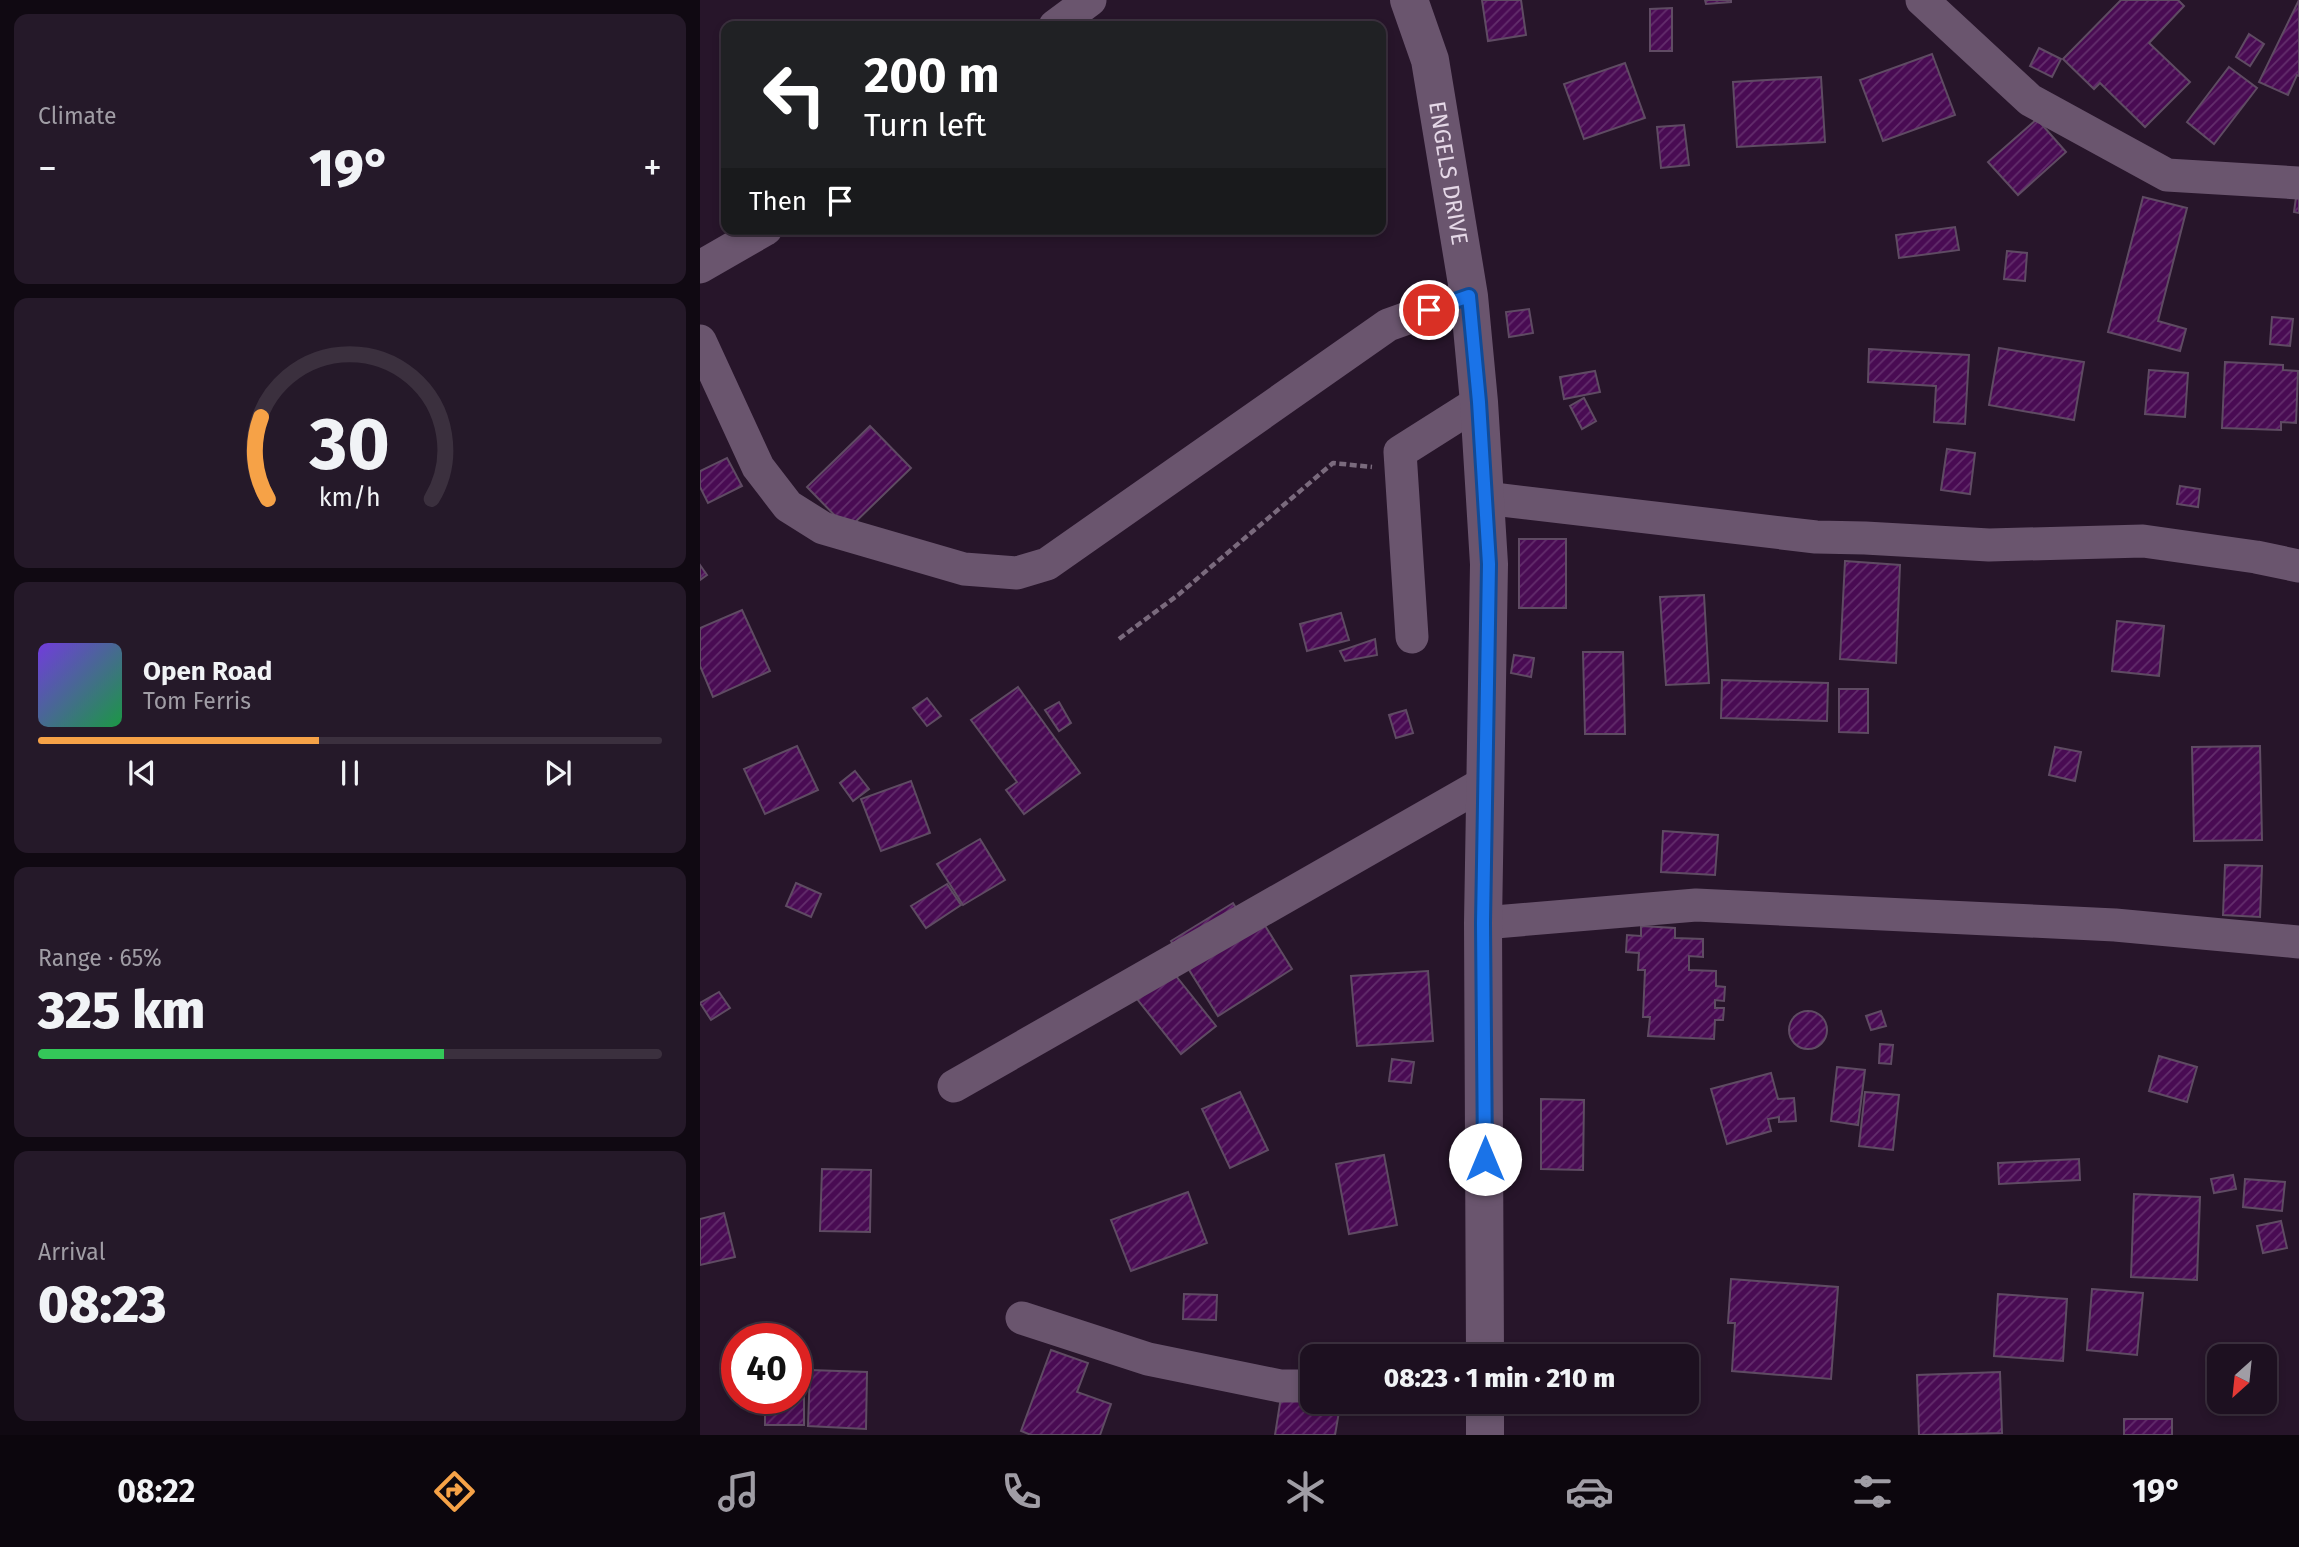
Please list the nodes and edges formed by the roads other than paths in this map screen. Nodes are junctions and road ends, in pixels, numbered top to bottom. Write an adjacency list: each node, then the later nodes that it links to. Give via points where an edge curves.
1 (1090, 0): 4 (street)
2 (1409, 0): 8 (street, ENGELS DRIVE, via 1430,60)
3 (1934, 3): 5 (street, via 2030,100 2167,175)
4 (1062, 21)
5 (2299, 183)
6 (756, 235): 7 (street)
7 (700, 267)
8 (1469, 296): 9 (street, via 1388,325 1048,564 1017,573 964,569 892,550 823,528 788,506 758,467); 10 (street, ENGELS DRIVE)
9 (700, 341)
10 (1479, 402): 11 (street, ENGELS DRIVE); 13 (street, via 1400,452)
11 (1485, 498): 12 (street, via 1816,537 1989,545 2143,541); 14 (street, ENGELS DRIVE, via 1489,564)
12 (2299, 566)
13 (1412, 637)
14 (1486, 782): 15 (street, ENGELS DRIVE); 17 (street)
15 (1483, 923): 16 (street, via 1696,905 2115,925); 19 (street, ENGELS DRIVE)
16 (2299, 942)
17 (954, 1086)
18 (1022, 1318): 20 (street, via 1148,1359)
19 (1485, 1344)
20 (1300, 1386)
21 (1485, 1414): 22 (street)
22 (1485, 1435)

